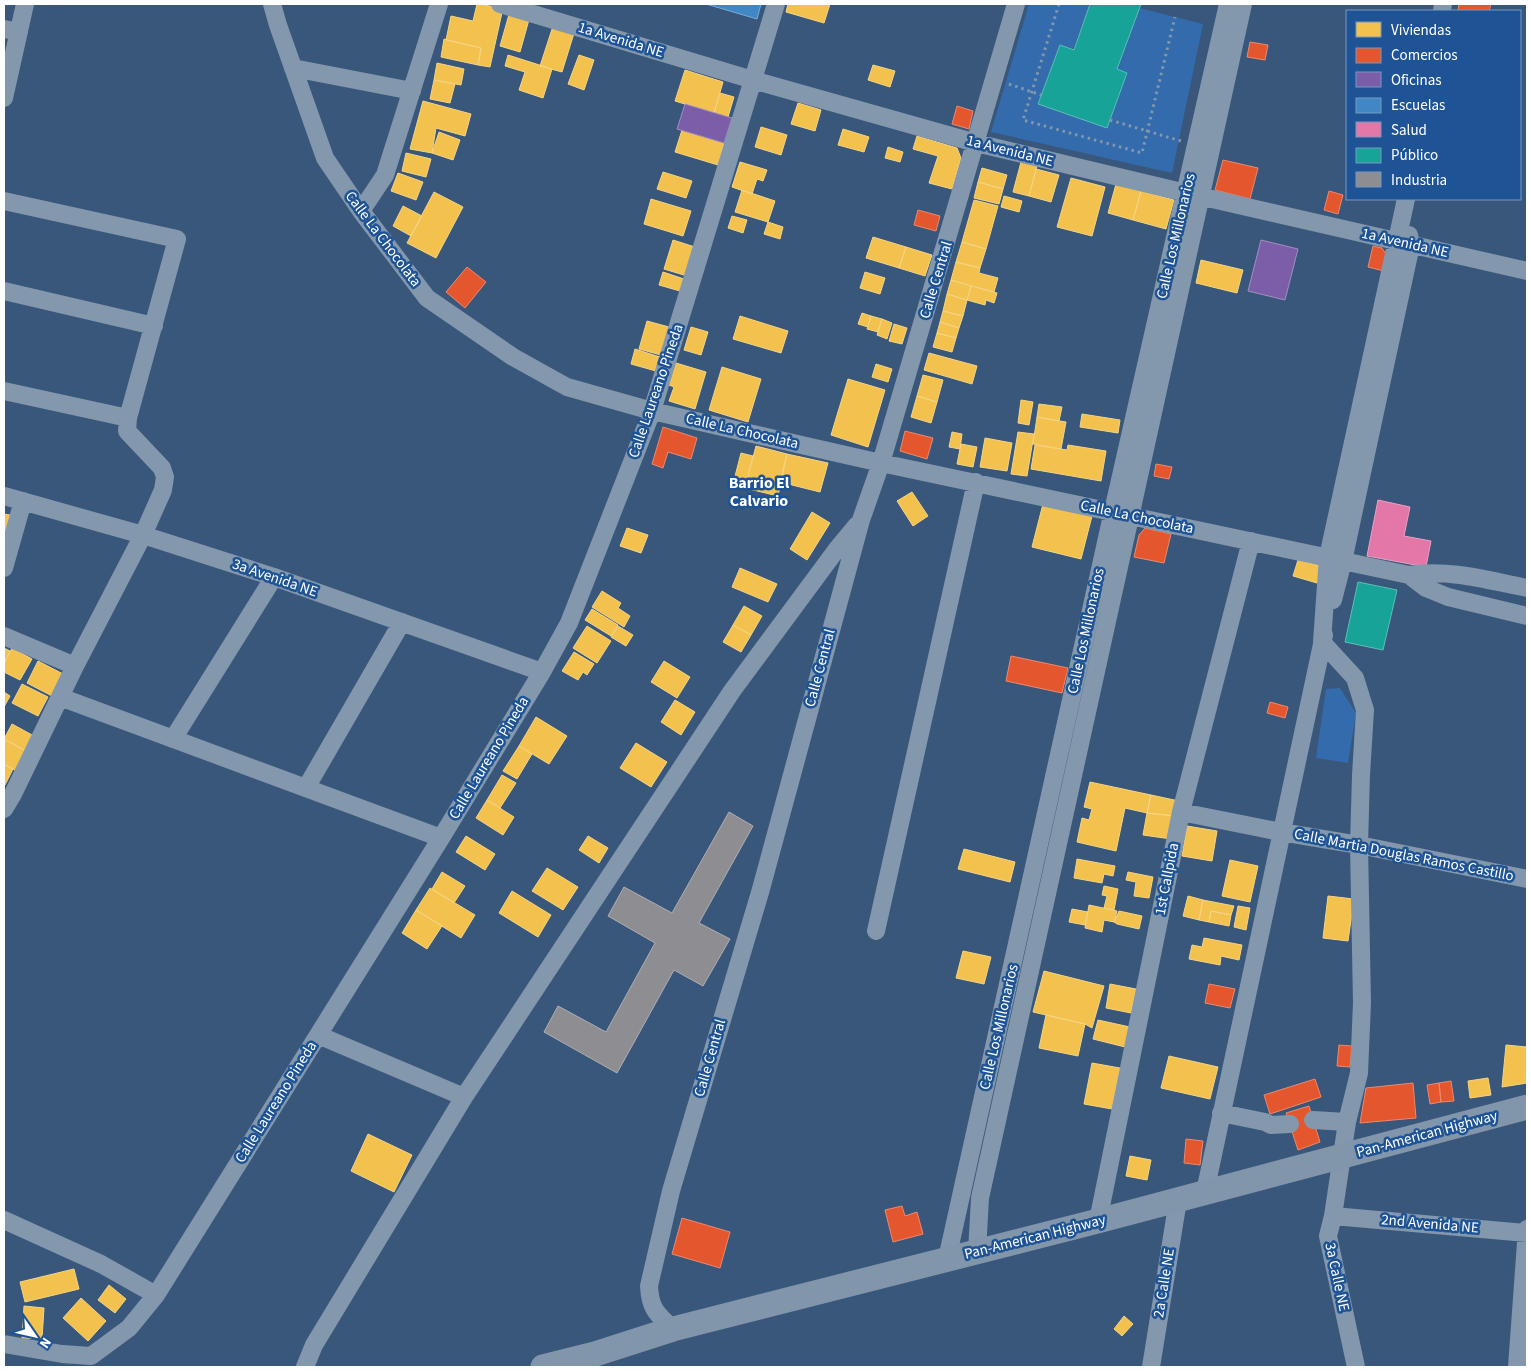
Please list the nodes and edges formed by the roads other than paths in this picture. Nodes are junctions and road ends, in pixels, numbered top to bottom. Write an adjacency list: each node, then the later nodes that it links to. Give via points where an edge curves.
1 (26, 4): 10 (street)
2 (272, 4): 11 (street, Calle La Chocolata)
3 (439, 4): 13 (street)
4 (500, 4): 9 (street, 1a Avenida NE)
5 (776, 4): 12 (street, Calle Laureano Pineda)
6 (1016, 4): 15 (street, Calle Central)
7 (1228, 4): 16 (street, Calle Los Millonarios, via 1196,146)
8 (1243, 4): 16 (street, Calle Los Millonarios)
9 (526, 7): 12 (street, 1a Avenida NE)
10 (12, 30): 14 (street)
11 (293, 68): 13 (street); 19 (street, Calle La Chocolata, via 325,158)
12 (753, 80): 15 (street, 1a Avenida NE); 25 (street, Calle Laureano Pineda)
13 (412, 91): 19 (street, via 385,175)
14 (4, 98)
15 (976, 143): 16 (street, 1a Avenida NE); 27 (street, Calle Central)
16 (1193, 195): 20 (street, 1a Avenida NE); 31 (street, Calle Los Millonarios); 32 (street, Calle Los Millonarios)
17 (4, 201): 23 (street, via 177,239)
18 (1405, 203): 20 (street)
19 (361, 212): 25 (street, Calle La Chocolata, via 427,298 513,357 567,387)
20 (1404, 243): 21 (street, 1a Avenida NE); 36 (street)
21 (1527, 271)
22 (4, 291): 23 (street)
23 (154, 326): 26 (street)
24 (4, 391): 26 (street)
25 (652, 411): 27 (street, Calle La Chocolata); 46 (street, Calle Laureano Pineda, via 569,623)
26 (128, 418): 34 (street, via 128,431 162,468 165,478)
27 (881, 462): 28 (street, Calle La Chocolata); 33 (street, Calle Central)
28 (976, 482): 31 (street, Calle La Chocolata); 56 (street)
29 (4, 496): 30 (street, 3a Avenida NE)
30 (23, 501): 34 (street, 3a Avenida NE); 37 (street)
31 (1112, 511): 32 (street, Calle La Chocolata); 73 (street, Calle Los Millonarios)
32 (1130, 515): 35 (street, Calle La Chocolata); 72 (street, Calle Los Millonarios, via 980,1198)
33 (861, 520): 58 (street, via 732,691); 75 (street, Calle Central, via 760,889 671,1191 651,1276 650,1301 656,1314)
34 (144, 534): 39 (street, 3a Avenida NE); 45 (street)
35 (1251, 541): 36 (street, Calle La Chocolata); 51 (street, 1st Callpida)
36 (1336, 559): 38 (street, Calle La Chocolata); 44 (street)
37 (4, 568)
38 (1409, 575): 40 (street, Calle La Chocolata, via 1451,573); 41 (street, Calle La Chocolata, via 1426,588 1448,596)
39 (274, 577): 42 (street, 3a Avenida NE); 48 (street)
40 (1527, 588)
41 (1527, 616)
42 (402, 622): 46 (street, 3a Avenida NE); 49 (street)
43 (4, 636): 45 (street)
44 (1322, 642): 52 (street); 54 (street, 3a Calle NE, via 1355,678 1365,710)
45 (75, 666): 47 (street)
46 (542, 672): 53 (street, Calle Laureano Pineda)
47 (60, 697): 48 (street); 50 (street)
48 (173, 739): 49 (street)
49 (306, 788): 53 (street)
50 (4, 809)
51 (1181, 812): 52 (street, Calle Martia Douglas Ramos Castillo); 69 (street, 1st Callpida)
52 (1281, 832): 54 (street, Calle Martia Douglas Ramos Castillo); 60 (street)
53 (441, 838): 57 (street, Calle Laureano Pineda)
54 (1358, 845): 55 (street, Calle Martia Douglas Ramos Castillo); 62 (street, 3a Calle NE, via 1362,1003 1359,1073)
55 (1527, 879)
56 (876, 931)
57 (318, 1035): 58 (street); 74 (street, Calle Laureano Pineda)
58 (464, 1097): 78 (street, via 314,1345)
59 (1527, 1108): 64 (highway, Pan-American Highway)
60 (1221, 1112): 63 (street, via 1271,1125); 65 (street)
61 (1313, 1120): 62 (street)
62 (1347, 1122): 64 (street, 3a Calle NE)
63 (1290, 1124)
64 (1341, 1157): 65 (highway, Pan-American Highway); 67 (street, 3a Calle NE)
65 (1205, 1192): 66 (highway, Pan-American Highway)
66 (1178, 1200): 69 (highway, Pan-American Highway); 80 (street, 2a Calle NE)
67 (1333, 1216): 71 (street, 2nd Avenida NE); 81 (street, 3a Calle NE, via 1328,1236)
68 (4, 1220): 74 (street, via 101,1264)
69 (1098, 1221): 72 (highway, Pan-American Highway)
70 (1527, 1229): 71 (street)
71 (1527, 1233): 82 (street)
72 (977, 1252): 73 (highway, Pan-American Highway)
73 (947, 1259): 75 (highway, Pan-American Highway)
74 (156, 1295): 76 (street, Calle Laureano Pineda, via 129,1328 91,1356)
75 (672, 1329): 77 (highway, Pan-American Highway)
76 (4, 1344)
77 (585, 1362): 79 (highway, Pan-American Highway)
78 (305, 1367)
79 (543, 1367)
80 (1151, 1367)
81 (1356, 1367)
82 (1517, 1367)

